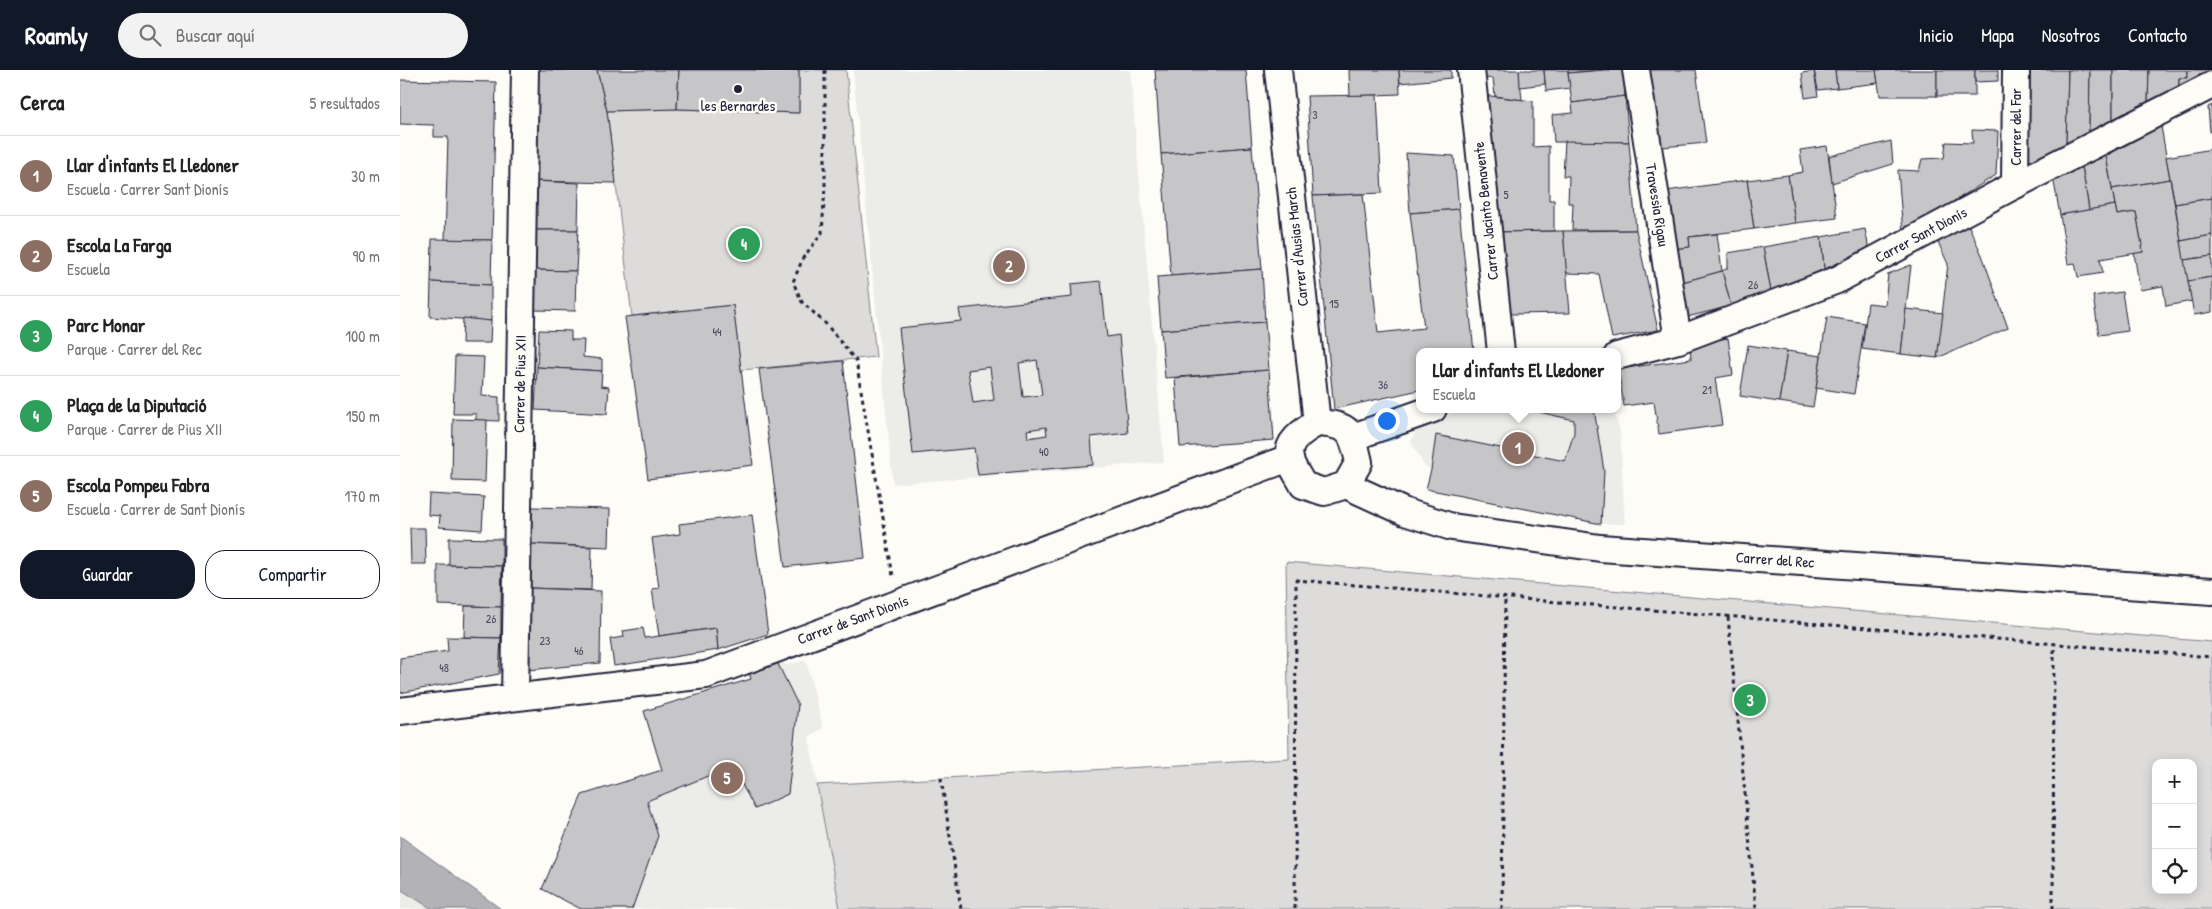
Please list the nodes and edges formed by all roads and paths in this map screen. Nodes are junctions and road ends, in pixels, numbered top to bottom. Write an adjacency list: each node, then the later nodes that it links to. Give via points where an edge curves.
1 (525, 70): 23 (street, Carrer de Pius XII)
2 (825, 70): 19 (path, via 822,233 803,258 793,282 802,302 826,324 856,361)
3 (1278, 70): 13 (street, Carrer d'Ausias March)
4 (1471, 70): 10 (street, Carrer Jacinto Benavente)
5 (1636, 70): 9 (street, Travessia Rigau)
6 (2016, 70): 8 (street, Carrer del Far)
7 (2212, 85): 8 (street, Carrer Sant Dionís)
8 (2015, 185): 9 (street, Carrer Sant Dionís, via 1837,280)
9 (1678, 340): 11 (street, Carrer Sant Dionís)
10 (1501, 348)
11 (1621, 355)
12 (1421, 413): 14 (street)
13 (1316, 423): 14 (street, via 1337,424); 15 (street, via 1302,430 1292,443)
14 (1353, 437): 16 (street, via 1360,462)
15 (1289, 458): 16 (street, via 1303,485 1324,492); 19 (street, Carrer de Sant Dionís)
16 (1346, 485): 17 (street, Carrer del Rec, via 1405,512 1452,527 1600,548)
17 (2212, 591)
18 (1506, 598): 20 (path); 27 (path, via 1296,580); 28 (path)
19 (897, 604): 23 (street, Carrer de Sant Dionís, via 706,675)
20 (1728, 617): 21 (path); 29 (path)
21 (2054, 644): 22 (path); 30 (path)
22 (2212, 657)
23 (515, 698): 24 (street, Carrer de Sant Dionís)
24 (400, 710)
25 (941, 778): 26 (path)
26 (961, 909)
27 (1295, 909)
28 (1502, 909)
29 (1756, 909)
30 (2053, 909)

